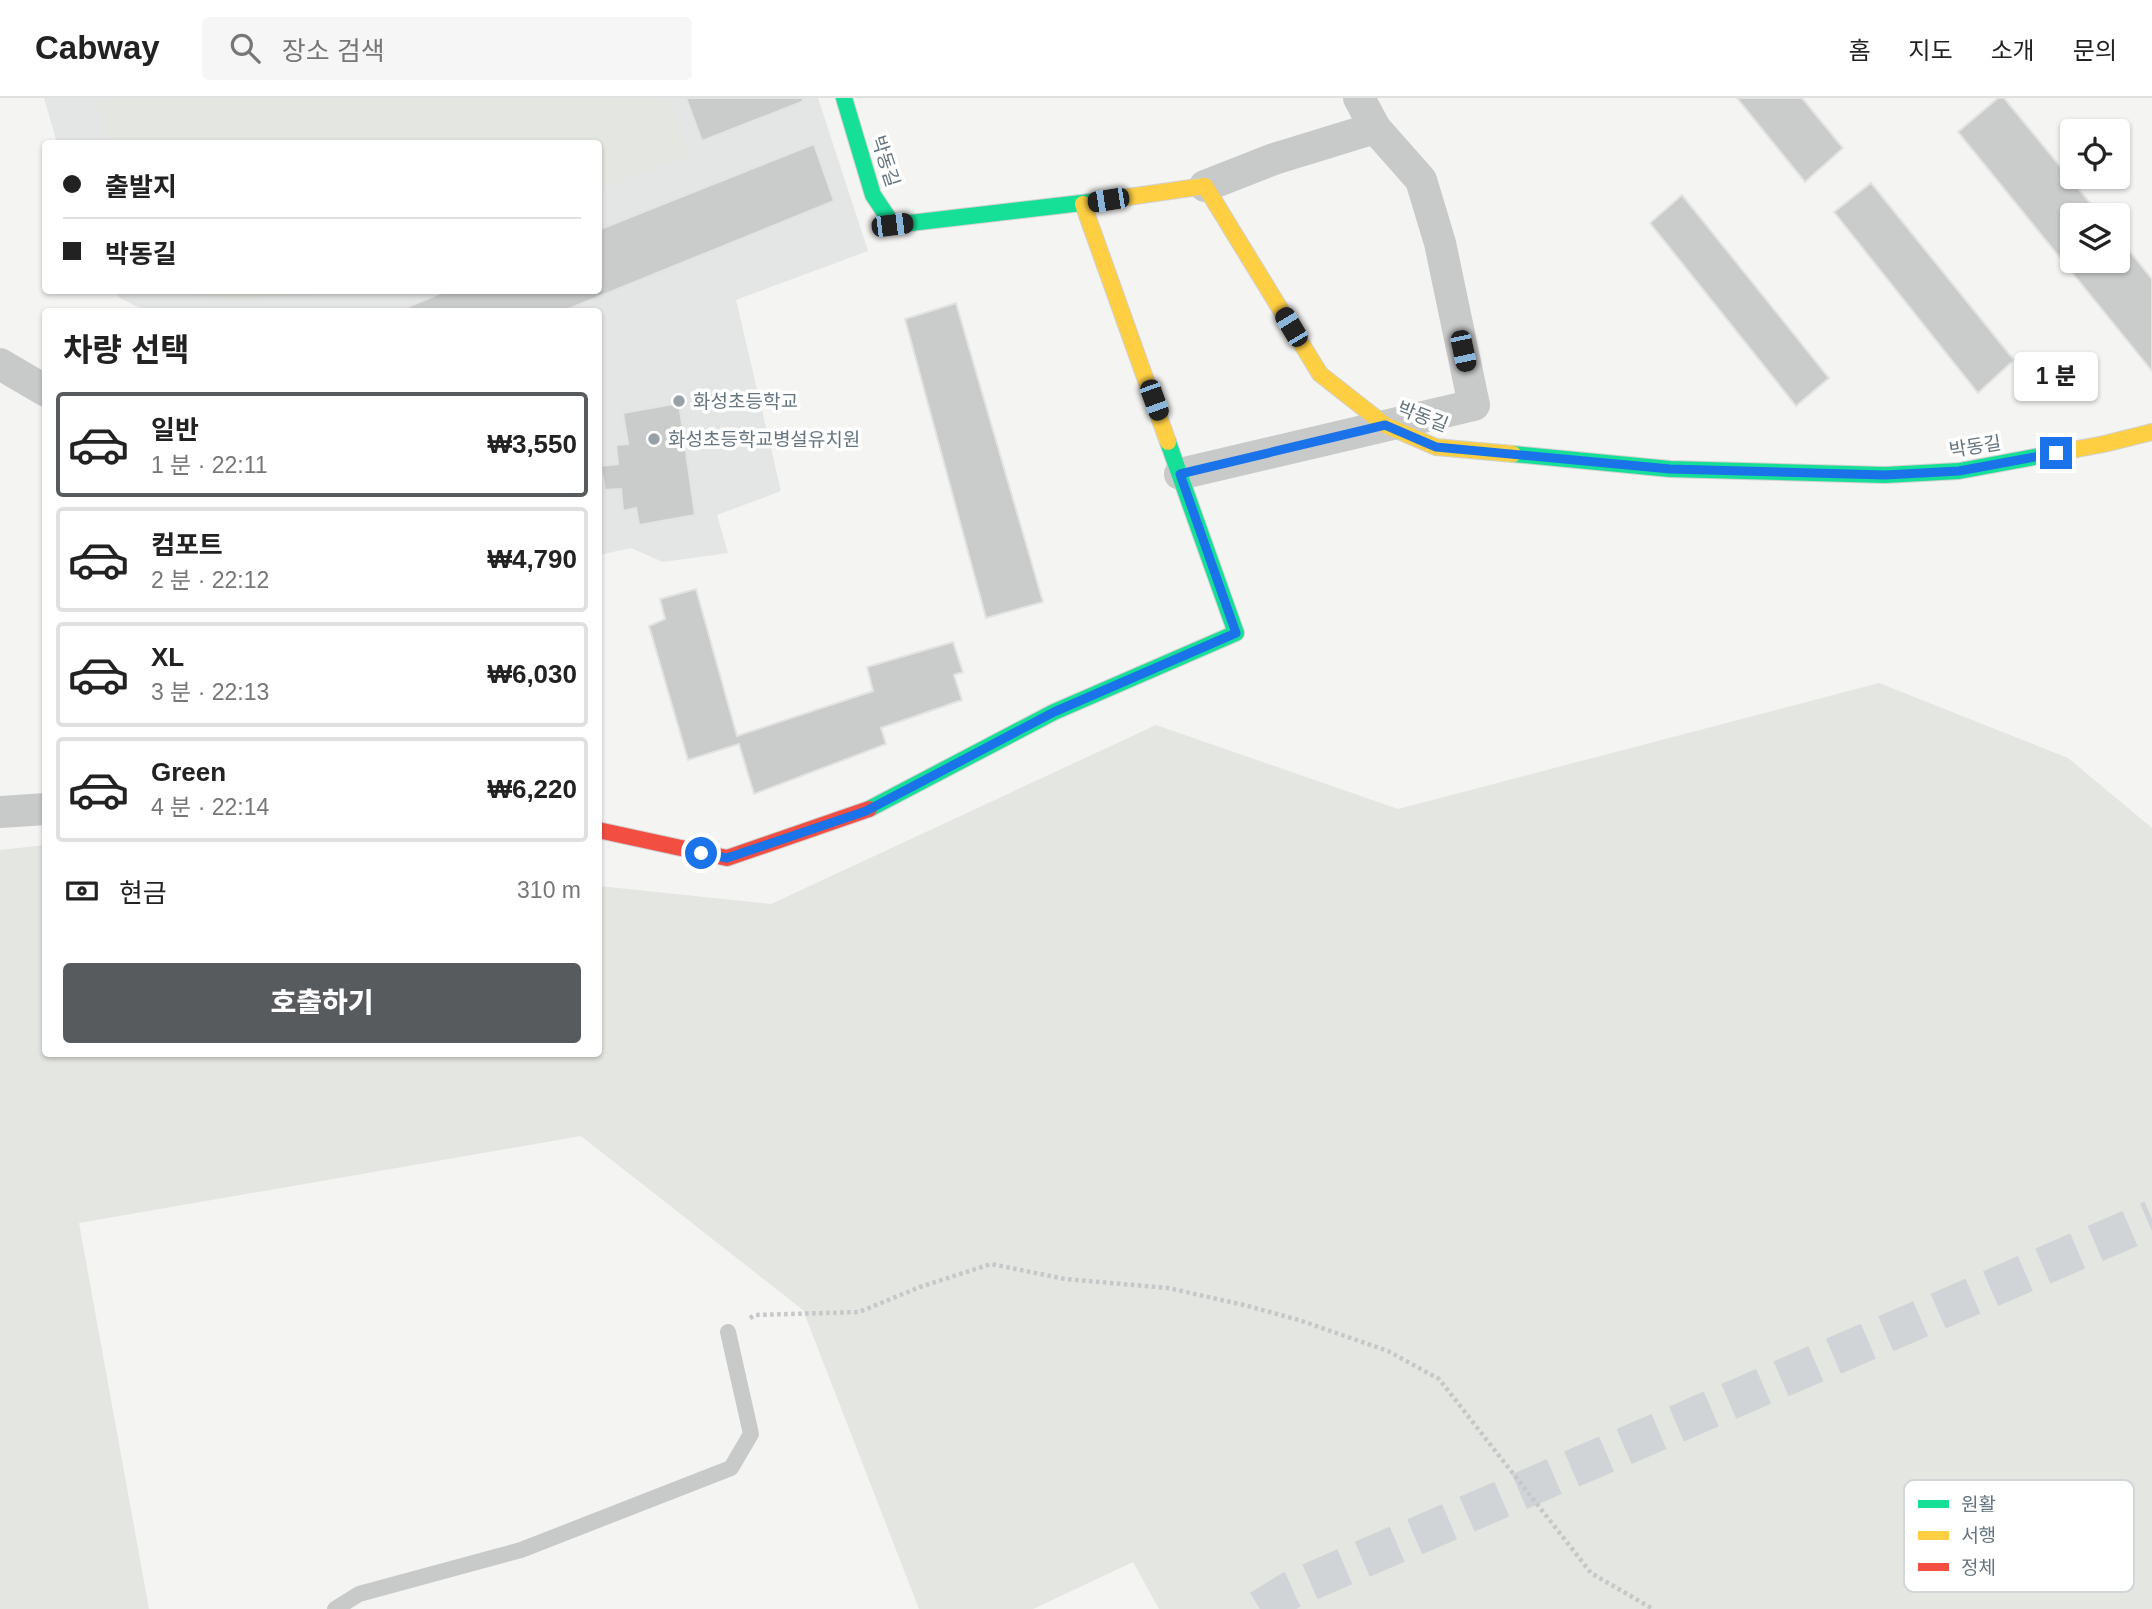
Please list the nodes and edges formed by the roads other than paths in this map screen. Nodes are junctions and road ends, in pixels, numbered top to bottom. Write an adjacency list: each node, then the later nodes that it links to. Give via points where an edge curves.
1 (844, 98): 5 (street, 박동길, via 873,195 892,225)
2 (1359, 98): 3 (street)
3 (1374, 128): 4 (street); 8 (street, via 1421,180 1440,243 1474,405)
4 (1205, 186): 5 (street, 박동길); 8 (street, 박동길, via 1320,374)
5 (1083, 204): 10 (street)
6 (0, 364): 7 (street)
7 (42, 389)
8 (1385, 425): 9 (street, 박동길, via 1436,447 1670,469 1885,475 1959,471); 10 (street)
9 (2152, 432)
10 (1180, 474): 13 (street, via 1236,633 1054,712 866,811 727,858)
11 (42, 809): 12 (street)
12 (0, 813)
13 (602, 831)
14 (729, 1332): 15 (lane, via 751,1434 731,1468 521,1550 359,1594)
15 (335, 1609)

